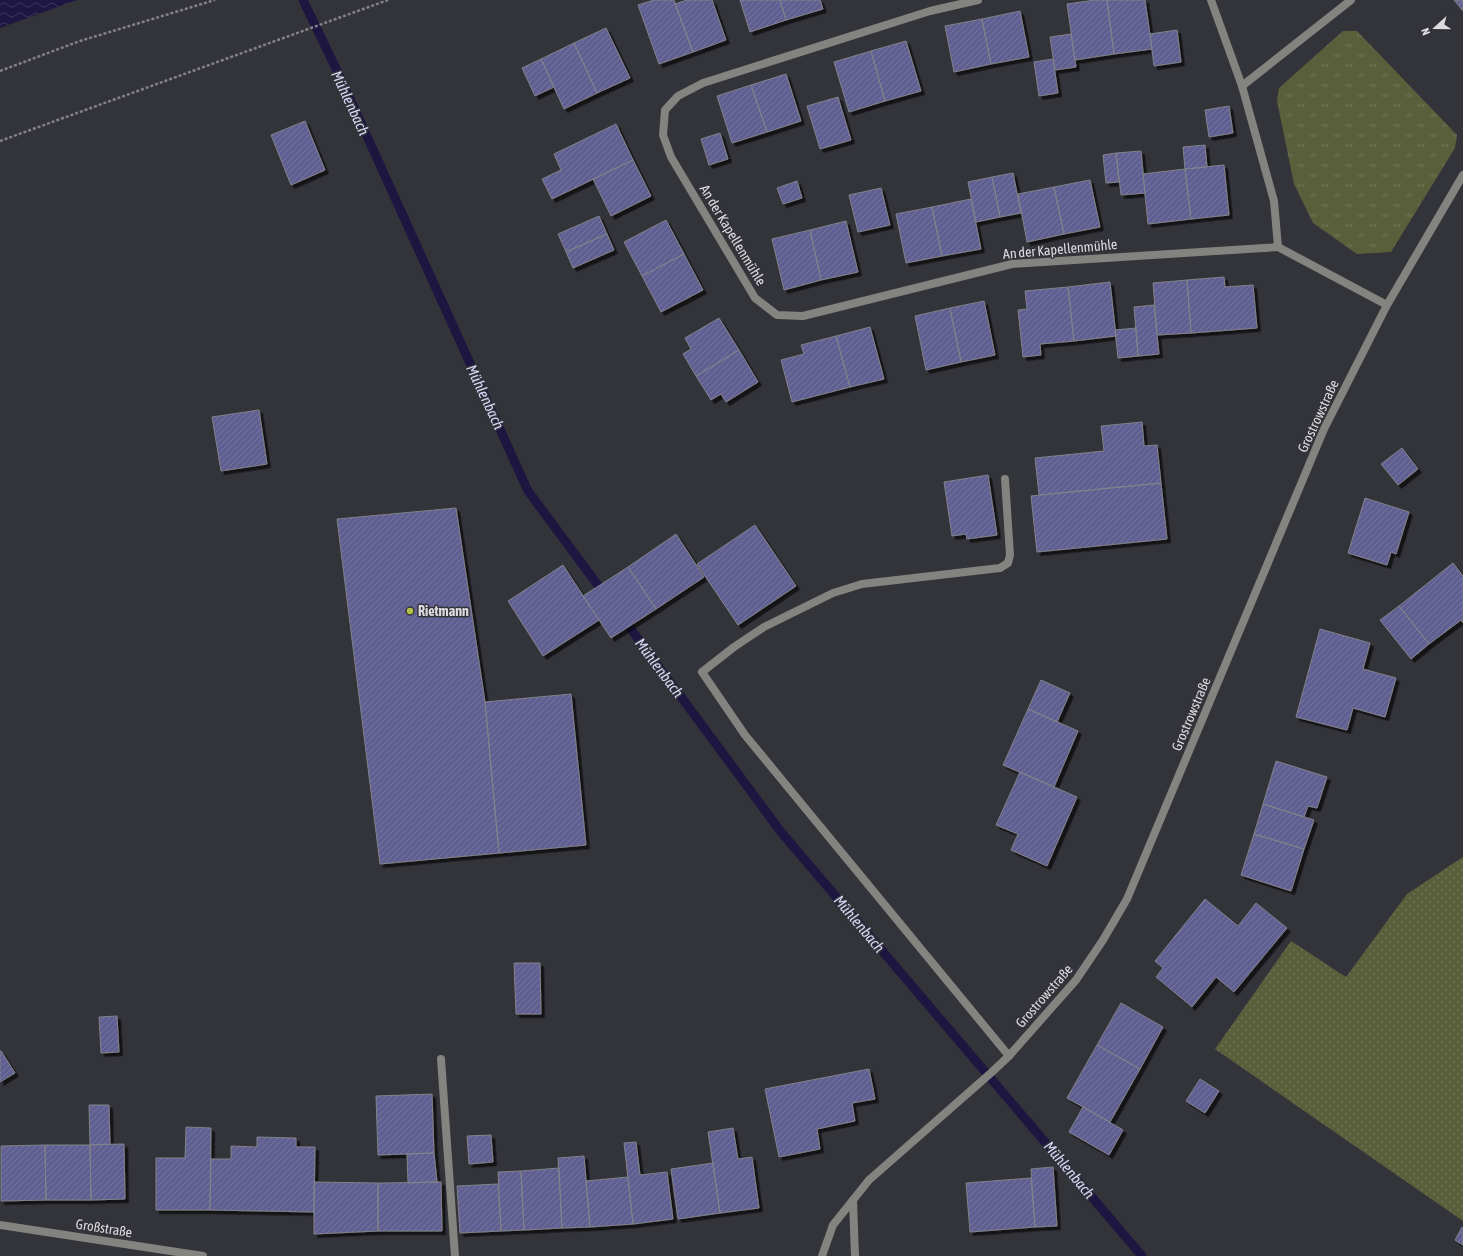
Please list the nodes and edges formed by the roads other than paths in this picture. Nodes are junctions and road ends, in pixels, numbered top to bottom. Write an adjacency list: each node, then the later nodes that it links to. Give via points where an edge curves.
1 (978, 0): 6 (street, An der Kapellenmühle, via 930,12 703,83 678,96 665,110 663,135 671,157 755,298 777,315 803,316 1012,264)
2 (1211, 0): 4 (street)
3 (1350, 0): 4 (street)
4 (1242, 86): 6 (street, via 1274,201)
5 (1463, 175): 7 (street, Grostrowstraße)
6 (1278, 247): 7 (street)
7 (1387, 305): 9 (street, Grostrowstraße, via 1324,430 1127,899 1076,980)
8 (1005, 479): 9 (street, via 1010,555 1008,563 1000,568 862,584 833,593 764,627 702,672 745,735)
9 (1009, 1056): 11 (street, Grostrowstraße, via 869,1180)
10 (441, 1060): 14 (street)
11 (853, 1200): 15 (street, Grostrowstraße, via 833,1225); 16 (street)
12 (0, 1225): 13 (street, Großstraße)
13 (203, 1256)
14 (455, 1256)
15 (822, 1256)
16 (855, 1256)

